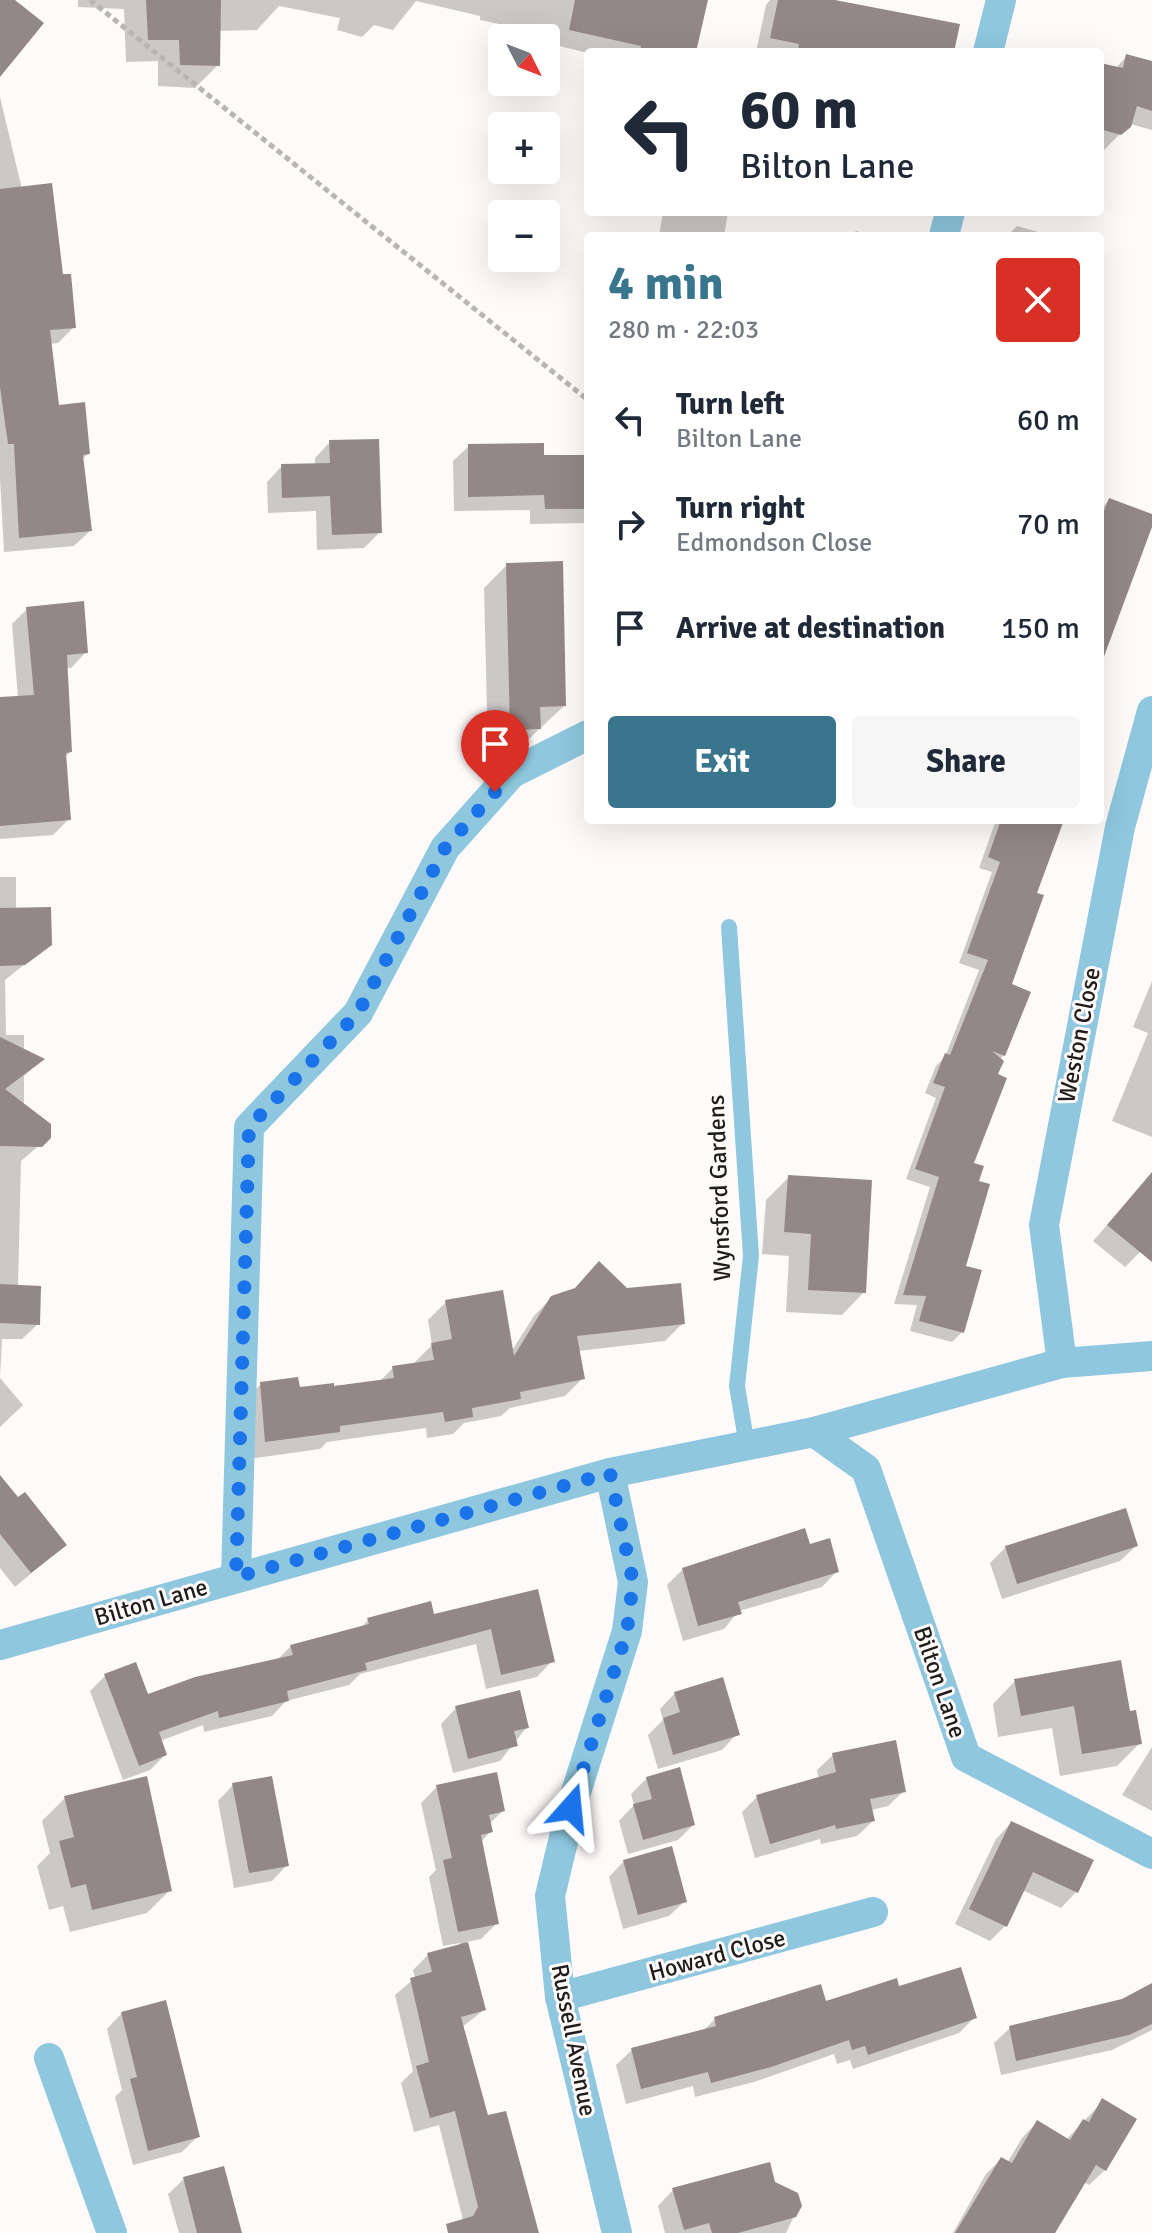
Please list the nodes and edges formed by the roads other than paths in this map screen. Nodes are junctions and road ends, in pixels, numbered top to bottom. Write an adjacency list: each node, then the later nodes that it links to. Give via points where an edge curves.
1 (1001, 0): 2 (street)
2 (989, 48)
3 (1152, 711): 7 (street, Weston Close, via 1120,827 1044,1225)
4 (584, 737): 11 (street, via 512,773 445,848 358,1013 249,1127)
5 (729, 927): 9 (lane, Wynsford Gardens, via 751,1256 737,1386)
6 (1152, 1356): 7 (street, Bilton Lane)
7 (1062, 1363): 8 (street, Bilton Lane)
8 (814, 1432): 9 (street, Bilton Lane); 13 (street, Bilton Lane, via 866,1469 966,1757)
9 (747, 1446): 10 (street, Bilton Lane)
10 (610, 1473): 11 (street, Bilton Lane); 15 (street, Russell Avenue, via 633,1582 627,1631 571,1808 550,1896)
11 (236, 1577): 12 (street, Bilton Lane)
12 (0, 1645)
13 (1152, 1854)
14 (873, 1912): 15 (street, Howard Close)
15 (560, 1997): 18 (street, Russell Avenue)
16 (49, 2058): 17 (street)
17 (112, 2233)
18 (617, 2233)

